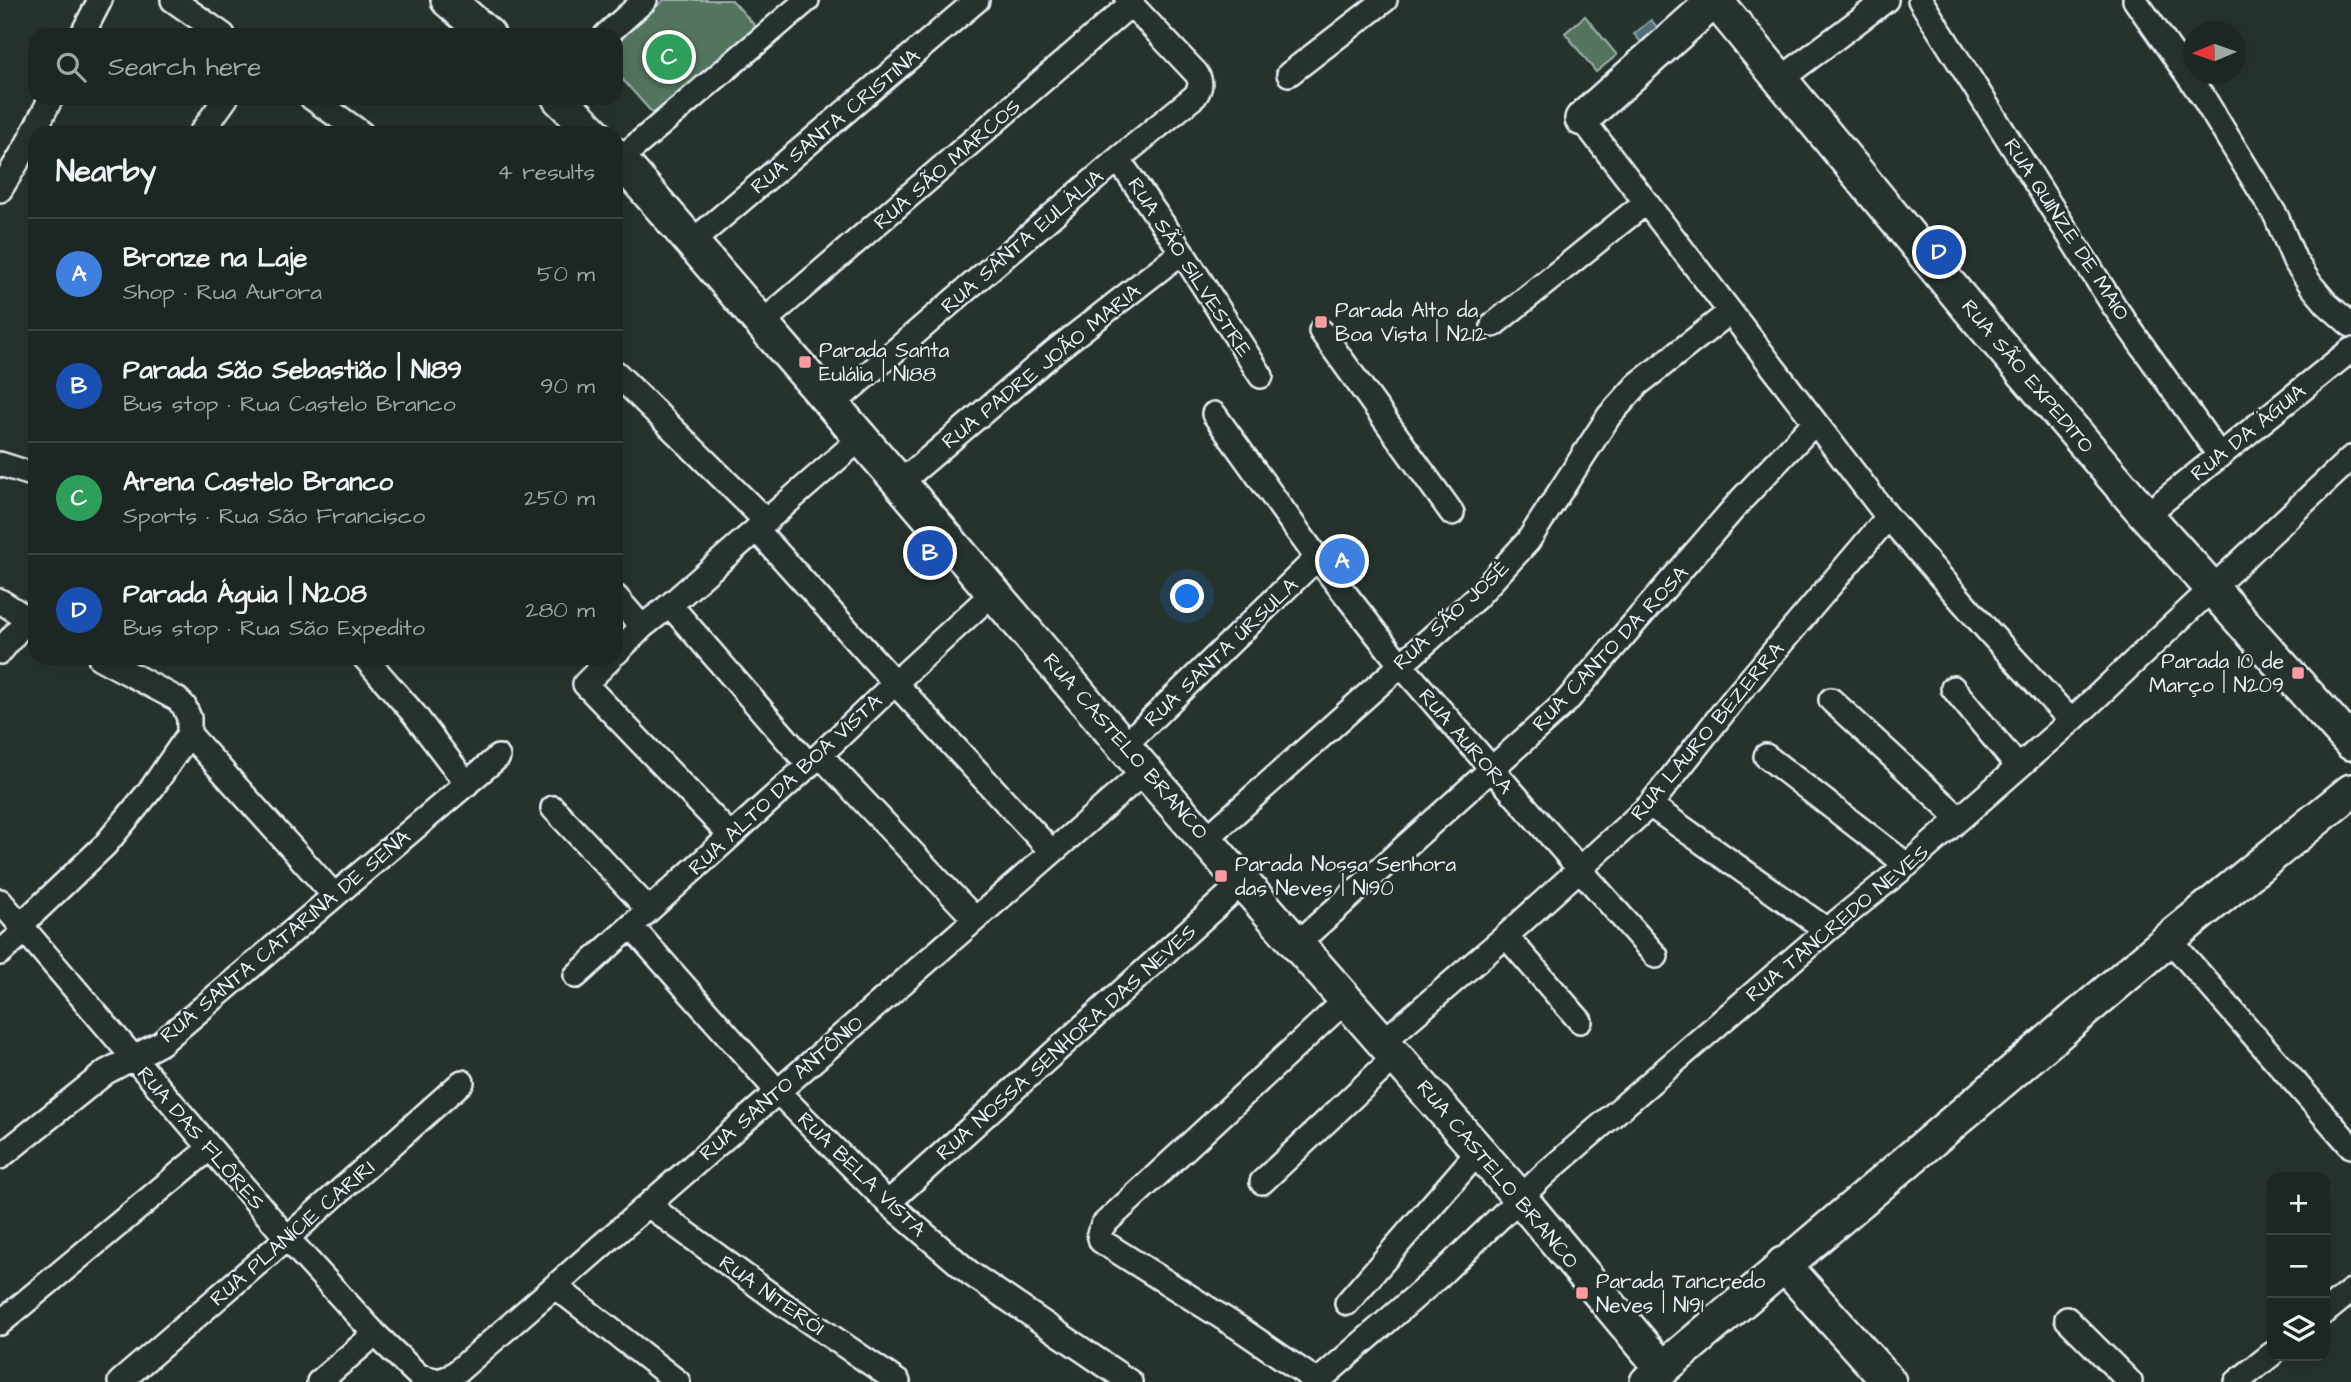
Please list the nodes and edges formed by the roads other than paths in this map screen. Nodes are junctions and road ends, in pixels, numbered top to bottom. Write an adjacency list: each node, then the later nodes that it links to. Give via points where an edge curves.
1 (100, 0): 13 (street)
2 (173, 0): 14 (street)
3 (448, 0): 15 (street)
4 (645, 0): 16 (street)
5 (807, 0): 28 (street)
6 (977, 0): 34 (street, RUA SANTA CRISTINA)
7 (1385, 0): 17 (street)
8 (1715, 0): 18 (street, RUA SÃO EXPEDITO); 23 (street)
9 (1886, 0): 18 (street)
10 (1920, 0): 48 (street, RUA QUINZE DE MAIO, via 2114,306)
11 (2135, 0): 39 (street, via 2211,109 2276,216 2295,261 2327,304)
12 (1129, 2): 30 (street, RUA SANTA EULÁLIA, via 1201,80 1195,96); 37 (street, RUA SÃO MARCOS)
13 (86, 28)
14 (213, 28)
15 (480, 28)
16 (614, 28)
17 (1289, 74)
18 (1781, 79): 54 (street, RUA SÃO EXPEDITO)
19 (48, 105): 24 (street)
20 (221, 105): 25 (street)
21 (320, 105): 26 (street)
22 (566, 105): 27 (street)
23 (1582, 119): 33 (street)
24 (40, 126)
25 (206, 126)
26 (345, 126)
27 (587, 126)
28 (623, 153)
29 (28, 155): 32 (street)
30 (1118, 159): 35 (street, RUA SÃO SILVESTRE); 44 (street, RUA SANTA EULÁLIA)
31 (623, 163): 34 (street, RUA CASTELO BRANCO)
32 (0, 190)
33 (1646, 202): 36 (street); 38 (street)
34 (692, 242): 37 (street, RUA CASTELO BRANCO)
35 (1182, 252): 42 (street, RUA SÃO SILVESTRE); 52 (street, RUA PADRE JOÃO MARIA, via 1055,351)
36 (1730, 312): 46 (street); 68 (street, RUA SÃO JOSÉ, via 1638,384 1609,416 1528,541 1476,598)
37 (762, 323): 44 (street, RUA CASTELO BRANCO)
38 (1493, 325)
39 (2351, 325)
40 (1321, 331): 53 (street)
41 (2351, 350): 48 (street, RUA DA ÁGUIA)
42 (1261, 376)
43 (623, 380): 56 (street)
44 (832, 405): 47 (street, RUA CASTELO BRANCO)
45 (1214, 414): 57 (street, RUA AURORA)
46 (1814, 423): 55 (street); 84 (street, RUA CANTO DA ROSA, via 1566,702)
47 (861, 438): 52 (street, RUA CASTELO BRANCO); 56 (street)
48 (2219, 455): 54 (street, RUA DA ÁGUIA)
49 (2351, 458): 58 (street, RUA TANCREDO NEVES)
50 (0, 464): 51 (street)
51 (28, 473)
52 (900, 483): 59 (street, RUA CASTELO BRANCO)
53 (1452, 513)
54 (2146, 515): 58 (street, RUA SÃO EXPEDITO)
55 (1888, 517): 75 (street); 87 (street, RUA LAURO BEZERRA)
56 (762, 525): 62 (street); 72 (street)
57 (1317, 558): 68 (street, RUA AURORA); 78 (street, RUA SANTA ÚRSULA)
58 (2211, 590): 75 (street, RUA TANCREDO NEVES); 77 (street, RUA SÃO EXPEDITO)
59 (994, 592): 72 (street, RUA ALTO DA BOA VISTA); 78 (street, RUA CASTELO BRANCO)
60 (0, 601): 63 (street)
61 (623, 605): 65 (street)
62 (670, 605): 65 (street); 81 (street)
63 (28, 619)
64 (28, 624): 67 (street)
65 (642, 627): 66 (street)
66 (623, 646)
67 (0, 652)
68 (1400, 664): 84 (street, RUA AURORA); 91 (street, RUA SÃO JOSÉ)
69 (113, 665): 76 (street, via 177,699 189,718)
70 (371, 665): 85 (street)
71 (604, 665): 90 (street, via 585,684)
72 (895, 683): 81 (street, RUA ALTO DA BOA VISTA); 92 (street)
73 (1953, 688): 82 (street)
74 (1831, 701): 89 (street)
75 (2071, 721): 82 (street, RUA TANCREDO NEVES)
76 (189, 734): 96 (street); 101 (street, via 105,845)
77 (2351, 743)
78 (1124, 746): 83 (street, RUA CASTELO BRANCO)
79 (1766, 756): 93 (street)
80 (498, 757): 85 (street, RUA SANTA CATARINA DE SENA)
81 (815, 760): 90 (street, RUA ALTO DA BOA VISTA); 99 (street)
82 (2018, 767): 89 (street, RUA TANCREDO NEVES)
83 (1146, 771): 91 (street, RUA CASTELO BRANCO); 92 (street, RUA SANTO ANTÔNIO)
84 (1491, 771): 94 (street, RUA AURORA); 105 (street, RUA CANTO DA ROSA)
85 (467, 784): 96 (street, RUA SANTA CATARINA DE SENA)
86 (2351, 791): 104 (street)
87 (1650, 805): 94 (street, RUA LAURO BEZERRA); 102 (street)
88 (553, 808): 98 (street)
89 (1959, 818): 93 (street, RUA TANCREDO NEVES)
90 (730, 835): 98 (street, RUA ALTO DA BOA VISTA)
91 (1206, 839): 95 (street, RUA CASTELO BRANCO)
92 (1052, 852): 99 (street, RUA SANTO ANTÔNIO)
93 (1907, 865): 102 (street, RUA TANCREDO NEVES)
94 (1579, 870): 103 (street, RUA LAURO BEZERRA); 107 (street, RUA AURORA)
95 (1243, 881): 105 (street, RUA CASTELO BRANCO); 121 (street, RUA NOSSA SENHORA DAS NEVES)
96 (333, 894): 112 (street, RUA SANTA CATARINA DE SENA, via 161,1042)
97 (0, 901): 101 (street, RUA DAS FLÔRES)
98 (649, 910): 100 (street, RUA ALTO DA BOA VISTA)
99 (975, 919): 114 (street, RUA SANTO ANTÔNIO)
100 (631, 926): 108 (street, RUA ALTO DA BOA VISTA); 114 (street, RUA BELA VISTA)
101 (23, 928): 106 (street); 112 (street, RUA DAS FLÔRES)
102 (1827, 930): 120 (street, RUA TANCREDO NEVES)
103 (1506, 936): 110 (street); 111 (street, RUA LAURO BEZERRA)
104 (2169, 939): 115 (street); 124 (street)
105 (1298, 943): 109 (street, RUA CASTELO BRANCO)
106 (0, 953)
107 (1656, 956)
108 (576, 976)
109 (1348, 999): 111 (street, RUA CASTELO BRANCO); 141 (street, via 1103,1225 1099,1234 1101,1241)
110 (1580, 1021)
111 (1391, 1048): 117 (street, RUA CASTELO BRANCO); 119 (street, RUA LAURO BEZERRA)
112 (133, 1058): 116 (street, RUA DAS FLÔRES); 118 (street, RUA SANTA CATARINA DE SENA, via 106,1072)
113 (462, 1082): 123 (street, RUA PLANÍCIE CARIRI)
114 (777, 1091): 121 (street, RUA BELA VISTA); 122 (street, RUA SANTO ANTÔNIO)
115 (2351, 1146)
116 (209, 1148): 123 (street, RUA DAS FLÔRES); 130 (street)
117 (1479, 1151): 120 (street, RUA CASTELO BRANCO); 127 (street)
118 (0, 1157)
119 (1262, 1182)
120 (1520, 1198): 134 (street, RUA CASTELO BRANCO); 141 (street, RUA TANCREDO NEVES)
121 (888, 1203): 140 (street, RUA BELA VISTA, via 971,1274)
122 (648, 1205): 125 (street, RUA SANTO ANTÔNIO); 139 (street, RUA NITERÓI)
123 (287, 1238): 131 (street, RUA DAS FLÔRES); 136 (street, RUA PLANÍCIE CARIRI)
124 (1783, 1264): 134 (street); 142 (street)
125 (556, 1287): 135 (street, RUA SANTO ANTÔNIO); 138 (street)
126 (2351, 1291): 128 (street)
127 (1347, 1303)
128 (2330, 1308)
129 (2067, 1319): 143 (street)
130 (0, 1323)
131 (375, 1334): 133 (street, RUA DAS FLÔRES); 137 (street)
132 (2267, 1358): 144 (street)
133 (411, 1368): 135 (street, RUA SANTO ANTÔNIO, via 419,1376 439,1381)
134 (1655, 1375)
135 (467, 1376)
136 (120, 1382)
137 (319, 1382)
138 (678, 1382)
139 (898, 1382)
140 (1130, 1382)
141 (1317, 1382)
142 (1889, 1382)
143 (2130, 1382)
144 (2237, 1382)

